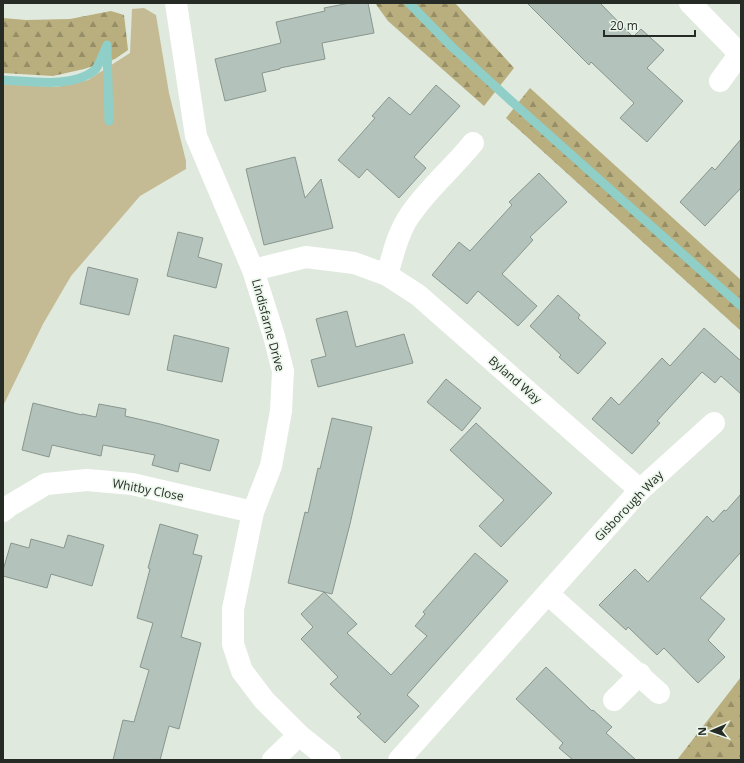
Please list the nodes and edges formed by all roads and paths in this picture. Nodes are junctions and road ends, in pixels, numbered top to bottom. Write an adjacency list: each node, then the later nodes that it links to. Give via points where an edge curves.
1 (176, 3): 6 (street, Lindisfarne Drive, via 196,136)
2 (690, 3): 3 (street)
3 (740, 52): 4 (street)
4 (720, 80)
5 (468, 158): 7 (street, via 431,189 410,215 397,242)
6 (253, 270): 7 (street, Byland Way, via 306,257 354,263); 11 (street, Lindisfarne Drive, via 282,371 281,411 271,466)
7 (387, 275): 9 (street, Byland Way, via 418,295)
8 (714, 422): 9 (street, Gisborough Way)
9 (640, 490): 12 (street, Gisborough Way)
10 (3, 511): 11 (street, Whitby Close, via 46,484 87,480 132,484)
11 (253, 512): 16 (street, Lindisfarne Drive, via 233,608 233,644 242,672 264,700)
12 (548, 594): 13 (street); 19 (street, Gisborough Way)
13 (640, 674): 14 (street); 15 (street)
14 (659, 693)
15 (614, 700)
16 (299, 735): 17 (street); 18 (street, Lindisfarne Drive)
17 (273, 760)
18 (330, 760)
19 (399, 760)

